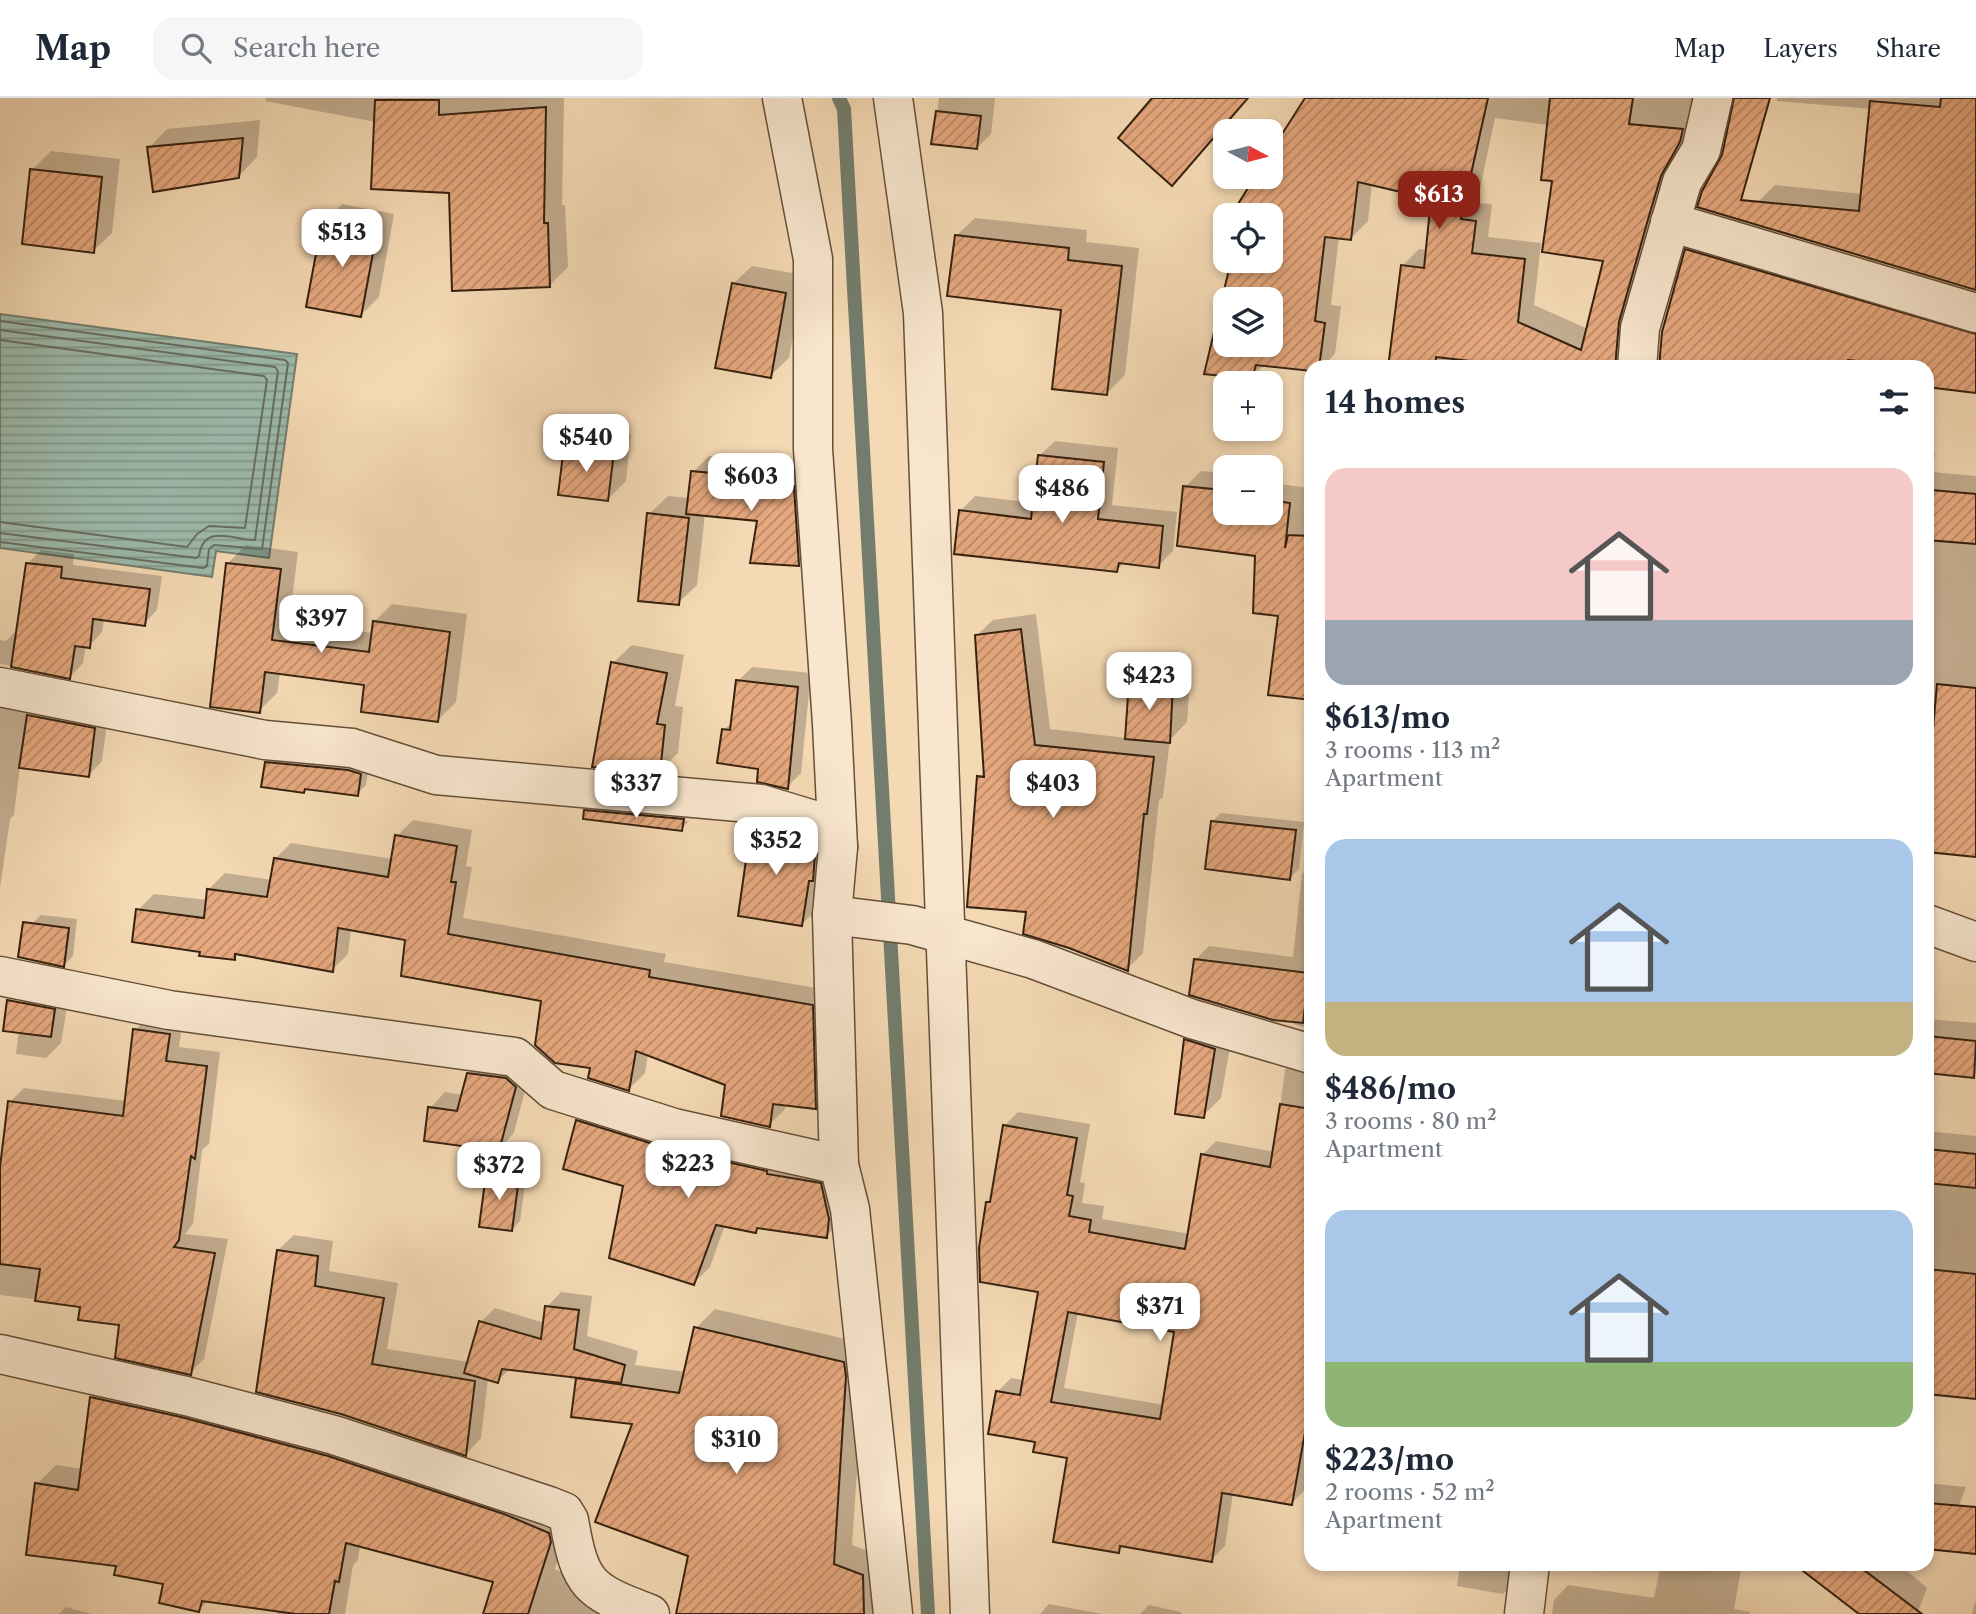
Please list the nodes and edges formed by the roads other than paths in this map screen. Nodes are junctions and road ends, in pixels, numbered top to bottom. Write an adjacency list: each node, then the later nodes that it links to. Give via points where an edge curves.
1 (782, 98): 8 (street, via 813,259 813,449)
2 (893, 98): 11 (street, via 922,313)
3 (1713, 98): 4 (street, via 1701,150 1682,182)
4 (1670, 222): 5 (street); 6 (street, via 1640,328)
5 (1976, 313)
6 (1638, 360)
7 (0, 687): 8 (street, via 265,740 352,748 436,775 761,804 817,821)
8 (838, 847): 9 (street)
9 (849, 917): 11 (street); 15 (street)
10 (1934, 927): 12 (street)
11 (928, 930): 14 (street, via 1033,959 1192,1018); 20 (street)
12 (1976, 942)
13 (0, 976): 15 (street, via 169,1010 515,1057 553,1090 674,1128)
14 (1304, 1052)
15 (839, 1165): 19 (street, via 850,1209)
16 (0, 1354): 18 (street, via 334,1435 549,1506 564,1512 569,1520 582,1575 597,1590)
17 (1529, 1571): 21 (street)
18 (650, 1614)
19 (893, 1614)
20 (970, 1614)
21 (1524, 1614)

